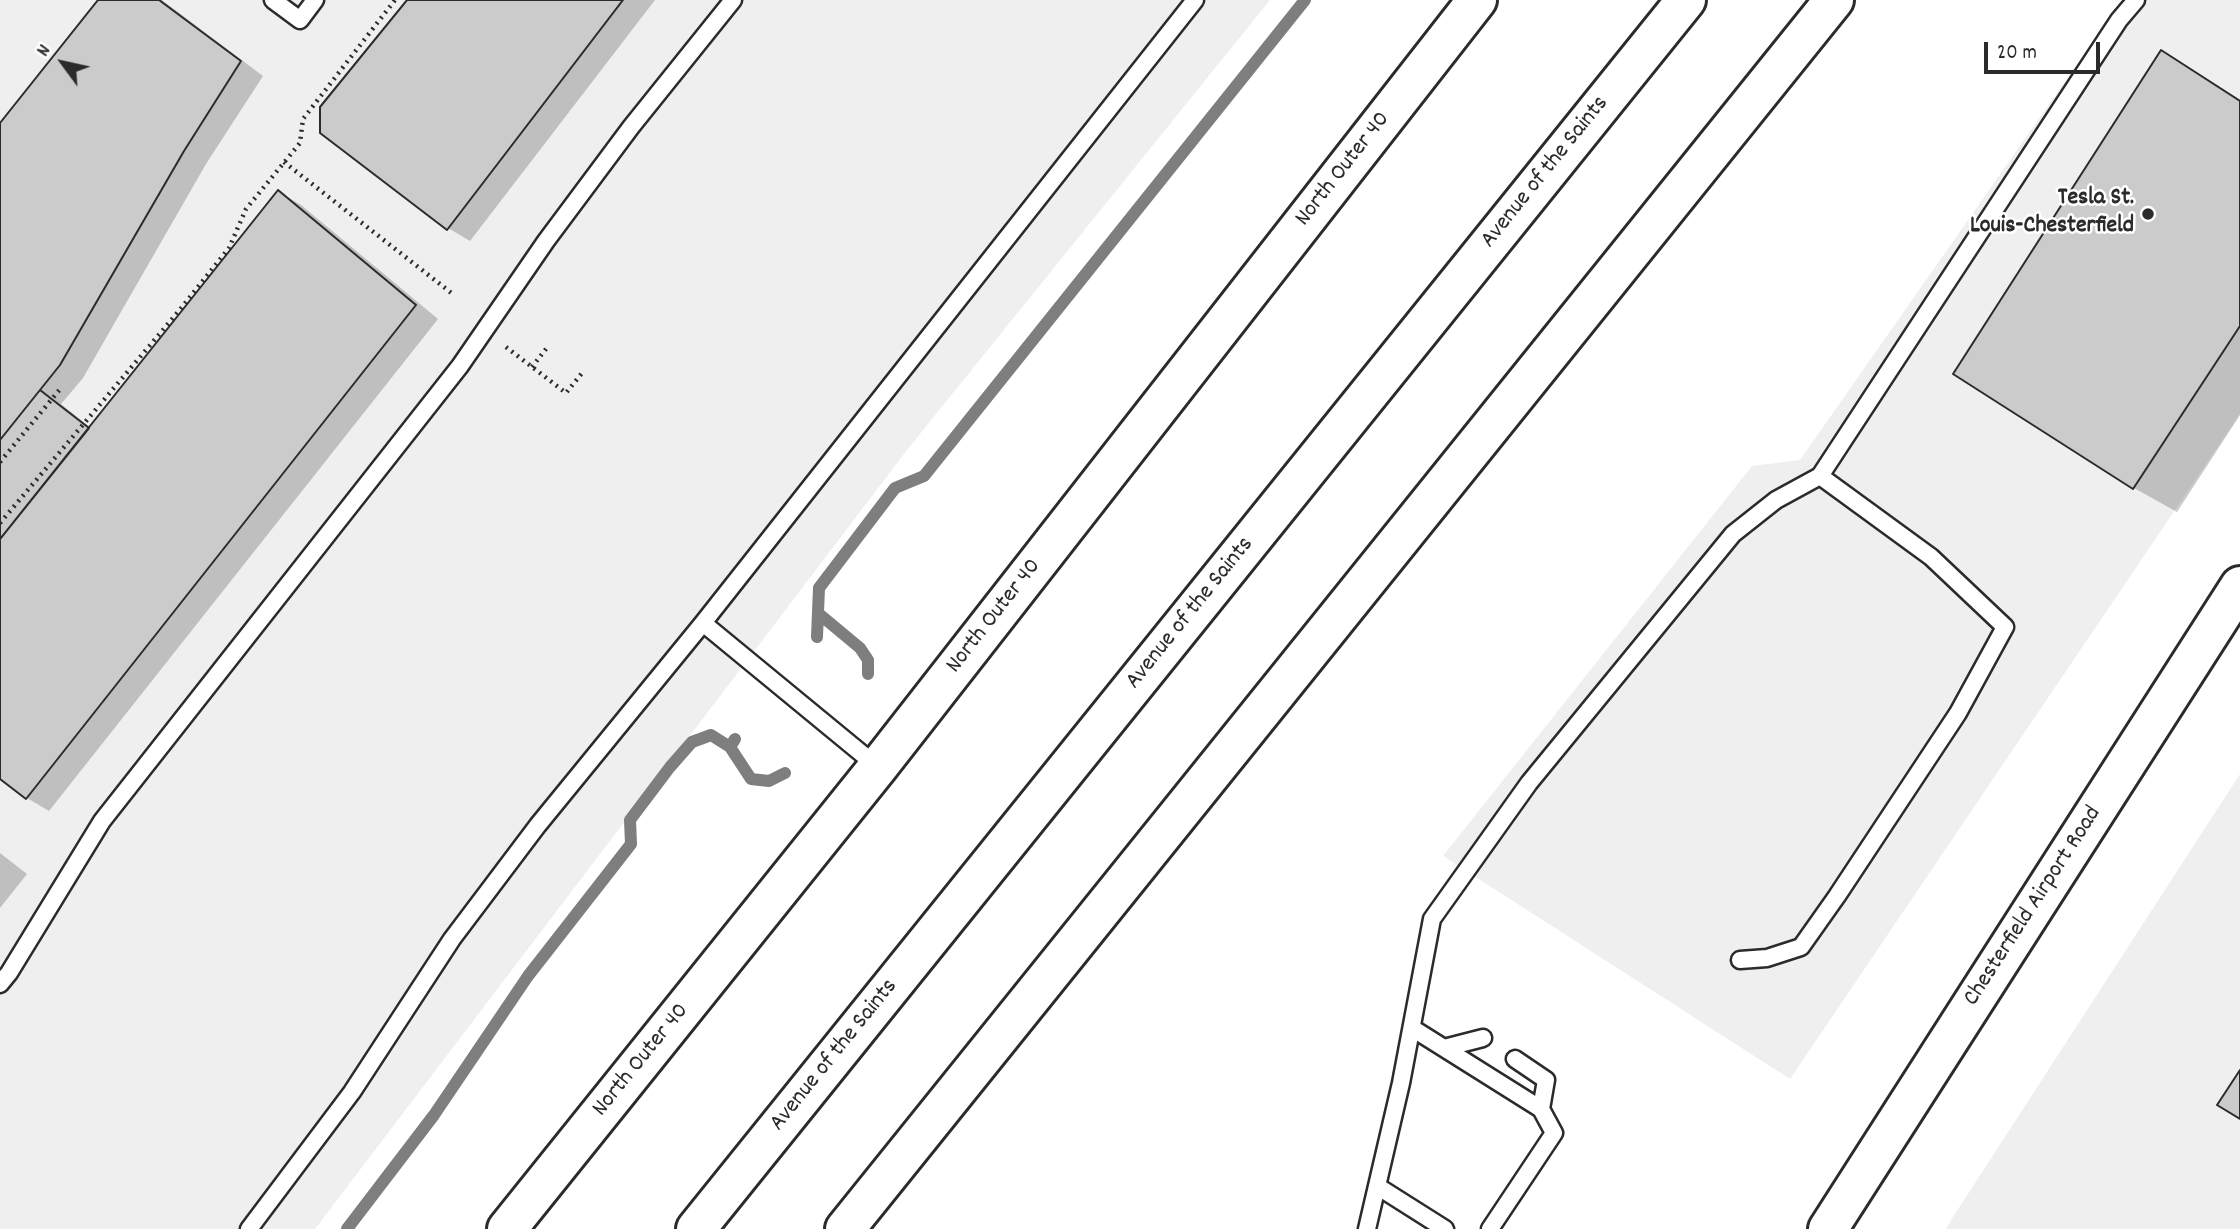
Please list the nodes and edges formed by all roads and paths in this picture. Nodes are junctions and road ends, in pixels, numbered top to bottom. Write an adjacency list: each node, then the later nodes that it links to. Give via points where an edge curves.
1 (273, 0): 2 (lane, via 300,20)
2 (315, 0)
3 (395, 0): 10 (path, via 303,119 300,143)
4 (733, 0): 24 (lane, via 631,127 460,366 102,821)
5 (1195, 0): 21 (lane)
6 (1477, 0): 22 (main road, North Outer 40)
7 (1685, 0): 33 (main road, Avenue of the Saints)
8 (1834, 0): 34 (main road)
9 (2136, 0): 18 (lane)
10 (284, 162): 11 (path); 19 (path, via 246,209 229,248)
11 (454, 295)
12 (503, 344): 14 (path)
13 (549, 345): 14 (path)
14 (532, 367): 15 (path, via 566,393)
15 (582, 373)
16 (61, 388): 17 (path)
17 (0, 462)
18 (1820, 476): 23 (lane, via 1931,557 2005,627 1958,713 1801,947 1767,958); 25 (lane, via 1776,499 1734,534 1530,783 1432,919)
19 (0, 523)
20 (2240, 586): 38 (main road, Chesterfield Airport Road)
21 (704, 623): 22 (lane); 31 (lane, via 460,928 352,1093)
22 (878, 767): 32 (main road, North Outer 40)
23 (1740, 960)
24 (0, 984)
25 (1412, 1028): 27 (lane); 30 (lane)
26 (1483, 1038): 27 (lane)
27 (1444, 1048): 29 (lane)
28 (1515, 1059): 29 (lane, via 1546,1080)
29 (1541, 1108): 37 (lane, via 1553,1133)
30 (1377, 1186): 35 (lane); 36 (lane)
31 (249, 1229)
32 (507, 1229)
33 (696, 1229)
34 (845, 1229)
35 (1367, 1229)
36 (1445, 1229)
37 (1490, 1229)
38 (1828, 1229)

